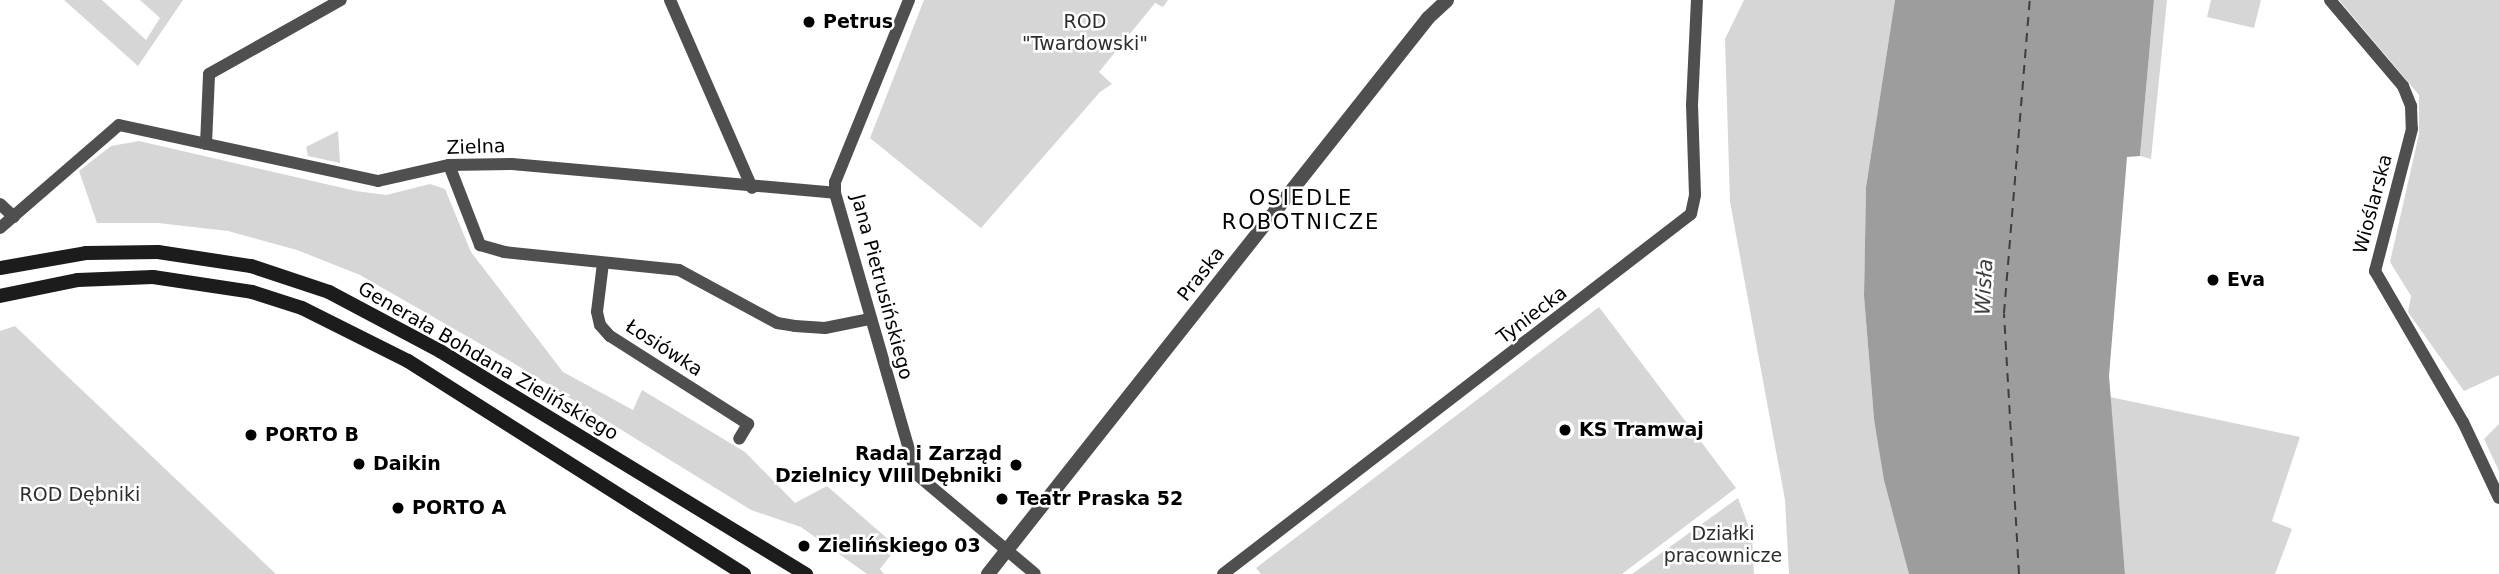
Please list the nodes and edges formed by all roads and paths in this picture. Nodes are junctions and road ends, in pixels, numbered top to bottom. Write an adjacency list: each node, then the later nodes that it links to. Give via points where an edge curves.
1 (341, 0): 7 (street, via 209,74)
2 (670, 0): 9 (street)
3 (909, 0): 10 (street, Jana Pietrusińskiego, via 845,156)
4 (1447, 0): 20 (street, Praska)
5 (1697, 0): 25 (street, Tyniecka, via 1691,214)
6 (2330, 0): 19 (street, Wioślarska, via 2403,86 2411,106 2412,130 2375,271 2463,422)
7 (206, 144): 8 (street, Zielna, via 378,181); 12 (street, Zielna, via 118,125)
8 (449, 165): 9 (street, Zielna, via 512,164); 14 (street, via 480,245 504,253)
9 (752, 188): 10 (street, Zielna)
10 (835, 193): 17 (street, Jana Pietrusińskiego)
11 (0, 204): 12 (street)
12 (14, 216): 13 (street, Zielna)
13 (0, 228)
14 (603, 262): 17 (street, via 679,270 777,323 825,328); 18 (street, Łosiówka, via 597,312 600,325 610,336 748,424)
15 (0, 268): 22 (main road, Generała Bohdana Zielińskiego, via 86,253 158,252 251,266 329,292 440,351)
16 (0, 296): 21 (main road, Generała Bohdana Zielińskiego, via 78,280 153,276 252,292 302,308 408,361)
17 (870, 319): 20 (street, Jana Pietrusińskiego, via 916,474)
18 (739, 439)
19 (2499, 498)
20 (1007, 551): 23 (street, Praska); 24 (street, Jana Pietrusińskiego)
21 (744, 574)
22 (806, 574)
23 (988, 574)
24 (1035, 574)
25 (1223, 574)

